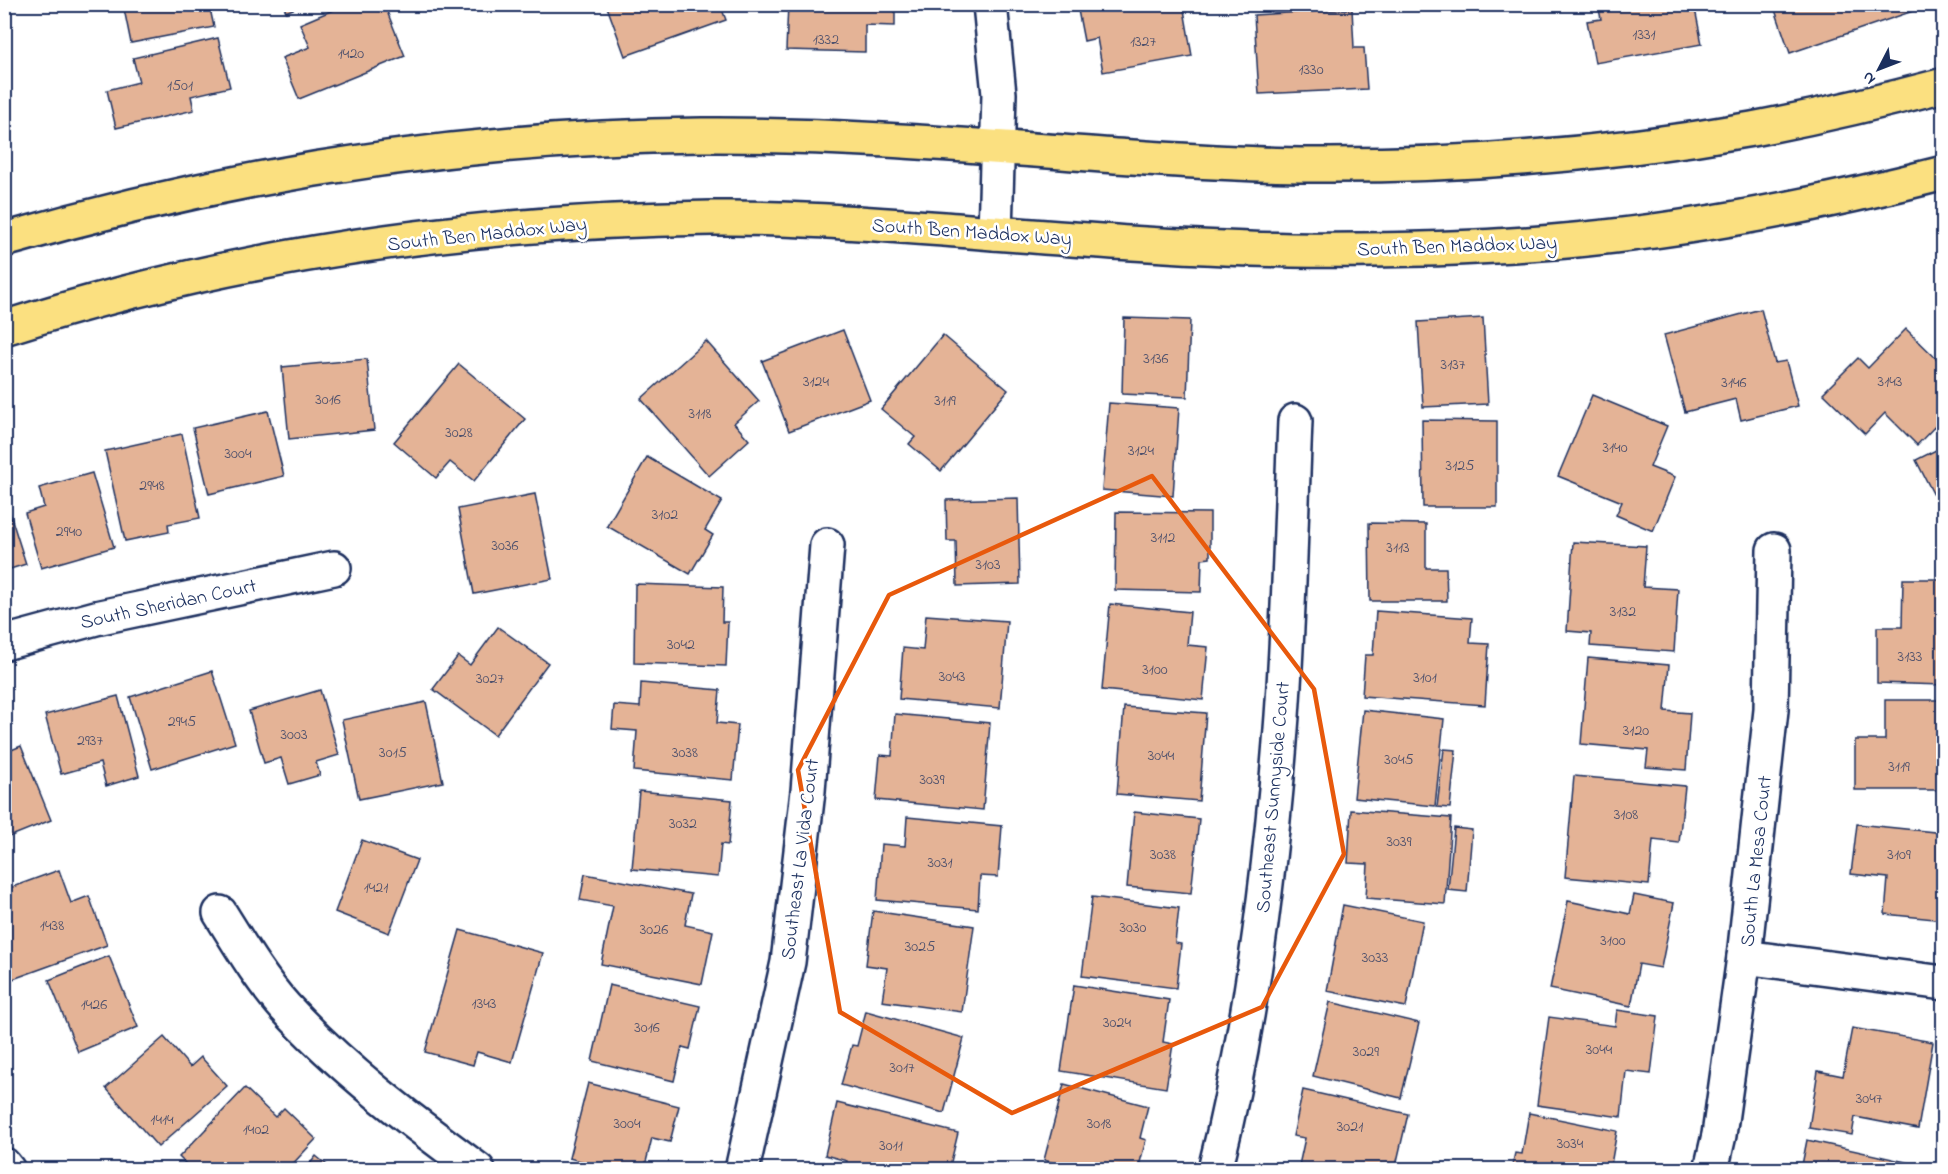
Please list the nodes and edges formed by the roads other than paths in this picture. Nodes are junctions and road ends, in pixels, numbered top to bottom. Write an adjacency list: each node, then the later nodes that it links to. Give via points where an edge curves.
1 (990, 4): 3 (street, via 999,94)
2 (1944, 85): 3 (main road, via 1740,131 1507,158 1310,165)
3 (997, 148): 5 (street); 6 (main road, via 699,135 585,139 421,153 176,195 95,213)
4 (1944, 173): 5 (main road, South Ben Maddox Way, via 1731,219 1584,239 1514,244 1290,250)
5 (995, 233): 7 (main road, South Ben Maddox Way, via 754,218 635,220 507,229 359,247 241,267 117,295)
6 (4, 240)
7 (4, 328)
8 (1295, 421): 20 (street, Southeast Sunnyside Court, via 1282,716 1265,884 1244,1031)
9 (827, 545): 19 (street, Southeast La Vida Court, via 808,791 788,962)
10 (1774, 550): 14 (street, South La Mesa Court, via 1771,710)
11 (334, 568): 12 (street, South Sheridan Court, via 96,618)
12 (4, 643)
13 (220, 913): 18 (street, via 244,953 292,1014 338,1060)
14 (1744, 957): 15 (street); 21 (street, South La Mesa Court)
15 (1944, 983)
16 (4, 1165): 17 (street)
17 (8, 1170)
18 (477, 1170)
19 (742, 1170)
20 (1215, 1170)
21 (1712, 1170)

